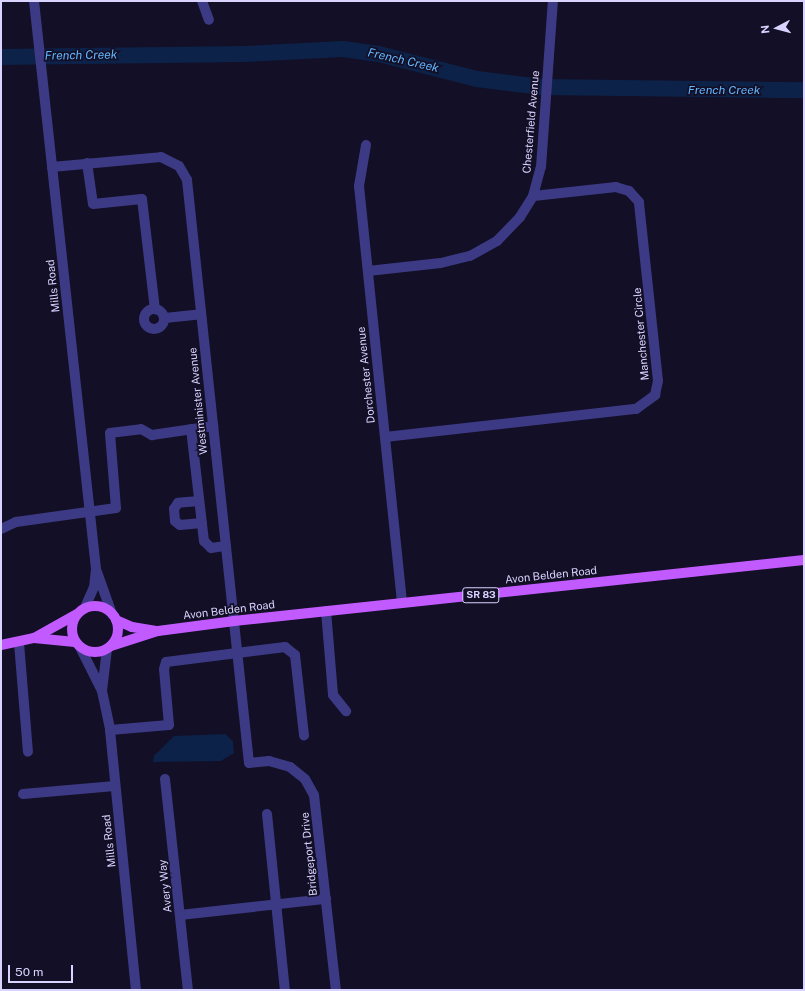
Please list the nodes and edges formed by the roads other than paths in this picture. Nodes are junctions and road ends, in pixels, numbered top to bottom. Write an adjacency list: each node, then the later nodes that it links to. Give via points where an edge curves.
1 (34, 1): 7 (street, Mills Road)
2 (202, 1): 4 (street)
3 (553, 1): 8 (street, Chesterfield Avenue, via 541,167)
4 (209, 20)
5 (366, 145): 9 (street, Dorchester Avenue, via 359,186)
6 (88, 163): 7 (street, Westminister Avenue); 10 (street, via 93,204 142,199); 11 (street, Westminister Avenue, via 152,157 179,166 188,186)
7 (52, 167): 17 (street, Mills Road)
8 (533, 196): 9 (street, Chesterfield Avenue, via 509,231 475,254 451,261); 15 (street, Manchester Circle, via 616,187 629,191 639,202 658,381 655,395 636,409)
9 (368, 271): 15 (street, Dorchester Avenue)
10 (155, 309): 12 (street); 12 (street, via 145,315 148,328 158,329)
11 (201, 314): 12 (street); 13 (street, Westminister Avenue)
12 (165, 318)
13 (213, 426): 14 (street); 20 (street, Westminister Avenue)
14 (191, 429): 16 (street); 17 (street, via 152,435 141,429 110,433 116,508)
15 (385, 437): 23 (street, Dorchester Avenue)
16 (199, 500): 18 (street); 18 (street, via 178,503 174,515 180,525)
17 (89, 511): 19 (street, via 16,522); 22 (street, Mills Road)
18 (202, 523): 20 (street, via 204,542 211,548)
19 (1, 529)
20 (226, 546): 27 (street, Westminister Avenue)
21 (804, 560): 23 (main road, Avon Belden Road / SR 83)
22 (96, 569): 24 (street, Mills Road, via 94,587); 26 (street, Mills Road)
23 (402, 603): 25 (main road, Avon Belden Road / SR 83)
24 (81, 611): 26 (main road, via 99,607); 29 (main road); 31 (main road, via 72,627)
25 (326, 611): 27 (main road, Avon Belden Road / SR 83); 36 (street, via 333,695)
26 (114, 617): 28 (main road, Avon Belden Road / SR 83, via 132,627); 33 (main road, via 118,633)
27 (234, 621): 28 (main road, Avon Belden Road / SR 83); 34 (street, Westminister Avenue)
28 (158, 631): 33 (main road, Avon Belden Road / SR 83)
29 (34, 638): 30 (main road); 31 (main road)
30 (20, 643): 32 (main road); 39 (street)
31 (78, 644): 33 (main road, via 93,652); 35 (street, Mills Road)
32 (1, 645)
33 (109, 648): 35 (street, Mills Road)
34 (237, 652): 37 (street, via 166,662 164,669 169,725); 38 (street, via 291,649); 40 (street, Westminister Avenue)
35 (102, 691): 37 (street, Mills Road)
36 (346, 711)
37 (110, 730): 42 (street, Mills Road)
38 (304, 734)
39 (28, 752)
40 (249, 763): 45 (street, Bridgeport Drive, via 263,760 284,764 309,784 315,800)
41 (165, 779): 47 (street, Avery Way)
42 (115, 786): 43 (street); 48 (street, Mills Road)
43 (23, 794)
44 (267, 814): 46 (street)
45 (326, 899): 46 (street); 51 (street, Bridgeport Drive)
46 (276, 905): 47 (street); 50 (street)
47 (180, 915): 49 (street, Avery Way)
48 (136, 990)
49 (188, 990)
50 (286, 990)
51 (336, 990)

